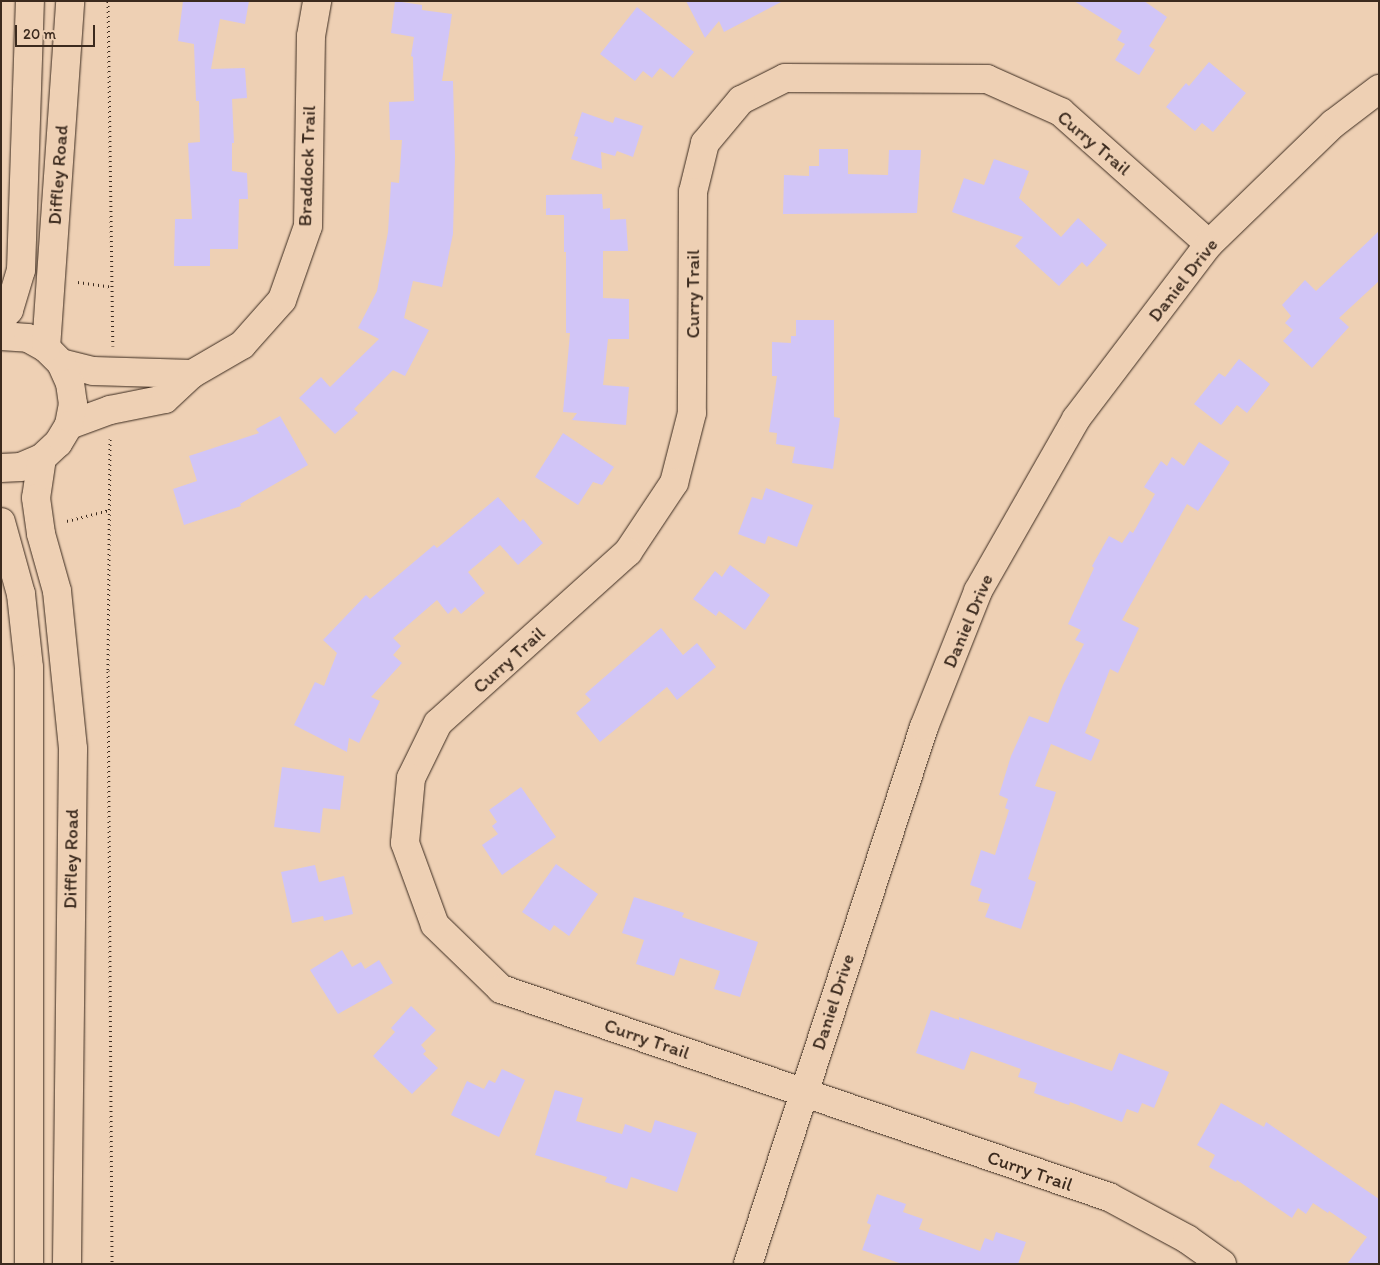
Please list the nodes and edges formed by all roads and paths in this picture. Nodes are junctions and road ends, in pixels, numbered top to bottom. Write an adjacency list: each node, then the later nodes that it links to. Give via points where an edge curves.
1 (30, 1): 7 (street, Diffley Road, via 22,270 9,310)
2 (70, 1): 9 (street, Diffley Road)
3 (108, 1): 10 (path)
4 (318, 1): 11 (street, Braddock Trail, via 312,36 308,226 282,300 242,345)
5 (1379, 88): 6 (street, Daniel Drive, via 1333,124)
6 (1210, 244): 17 (street, Daniel Drive, via 1076,419 978,591 924,727); 17 (street, Curry Trail, via 1061,112 987,79 785,78 741,100 705,143 693,192 692,413 674,483 628,552 438,723 410,778 405,843 435,925 501,988)
7 (1, 319)
8 (1, 336): 9 (street, via 28,338)
9 (54, 356): 10 (street, via 93,371); 13 (street, via 70,383 73,404)
10 (111, 372): 11 (street)
11 (192, 374): 12 (street, Braddock Trail, via 165,400)
12 (110, 410): 13 (street, Braddock Trail); 20 (path, via 108,681)
13 (69, 425): 14 (street, via 58,444)
14 (42, 458): 15 (street, via 22,466); 19 (street, Diffley Road, via 36,498 41,534 56,591 72,748)
15 (1, 468)
16 (1, 522): 18 (street, via 21,594 30,668)
17 (803, 1094): 21 (street, Daniel Drive); 22 (street, Curry Trail, via 1109,1197 1187,1239)
18 (29, 1264)
19 (68, 1264)
20 (112, 1264)
21 (748, 1264)
22 (1222, 1264)

